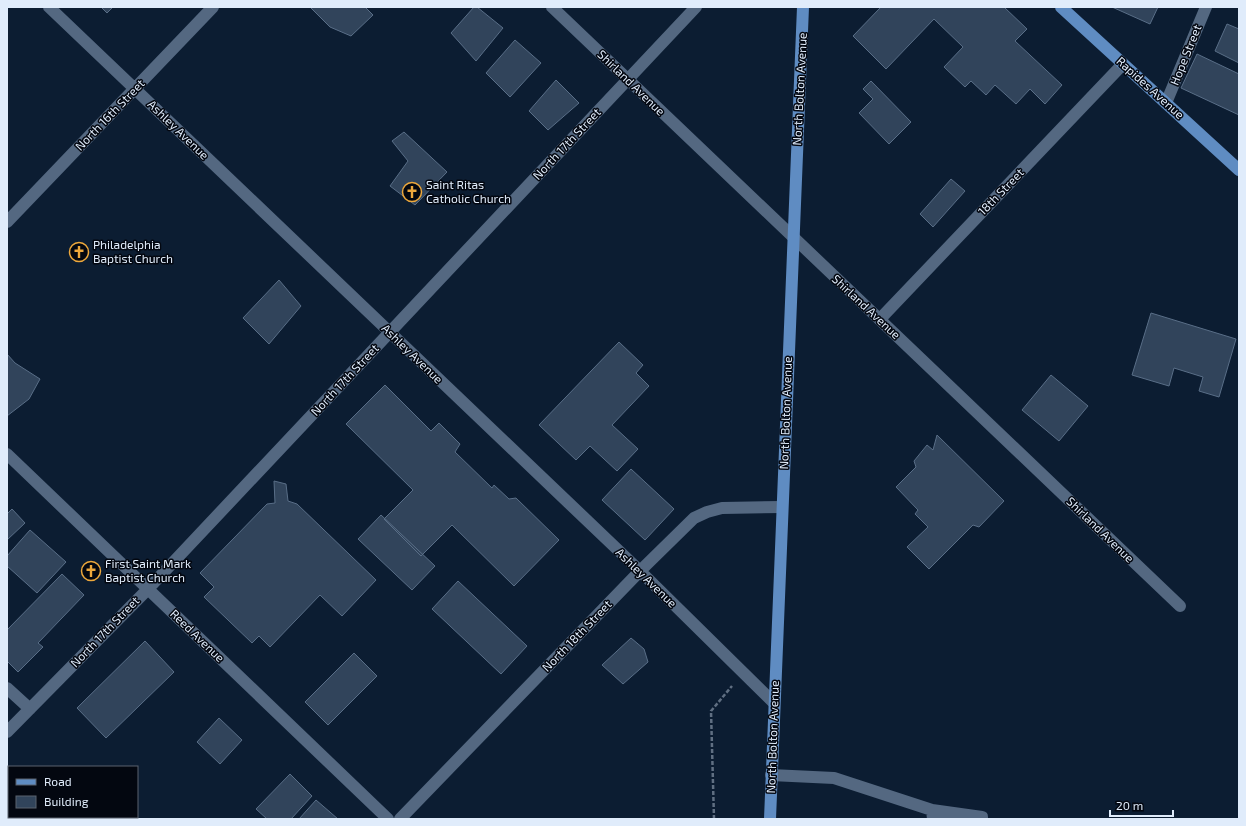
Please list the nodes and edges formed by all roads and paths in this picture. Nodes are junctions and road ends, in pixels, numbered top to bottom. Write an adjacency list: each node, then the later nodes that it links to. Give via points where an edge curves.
1 (49, 7): 10 (street, Ashley Avenue)
2 (213, 7): 10 (street, North 16th Street)
3 (552, 7): 9 (street, Shirland Avenue)
4 (696, 7): 9 (street, North 17th Street)
5 (803, 7): 14 (main road, North Bolton Avenue)
6 (1061, 7): 8 (main road, Rapides Avenue)
7 (1206, 7): 11 (street, Hope Street)
8 (1123, 64): 11 (main road, Rapides Avenue); 15 (street, 18th Street)
9 (627, 79): 14 (street, Shirland Avenue); 16 (street, North 17th Street)
10 (134, 89): 13 (street, North 16th Street); 16 (street, Ashley Avenue)
11 (1166, 103): 12 (main road, Rapides Avenue)
12 (1239, 170)
13 (8, 219)
14 (793, 238): 15 (street, Shirland Avenue); 18 (main road, North Bolton Avenue)
15 (880, 320): 21 (street, Shirland Avenue)
16 (390, 333): 19 (street, Ashley Avenue); 20 (street, North 17th Street)
17 (7, 454): 20 (street, Reed Avenue)
18 (782, 507): 19 (street, North 18th Street, via 722,508 707,512 694,518); 24 (main road, North Bolton Avenue)
19 (640, 571): 22 (street, Ashley Avenue); 31 (street, North 18th Street)
20 (148, 589): 25 (street, North 17th Street); 30 (street, Reed Avenue)
21 (1180, 606)
22 (743, 674): 24 (street, Ashley Avenue); 32 (path, via 711,711)
23 (7, 688): 25 (street)
24 (774, 703): 27 (main road, North Bolton Avenue)
25 (30, 709): 26 (street, North 17th Street)
26 (7, 732)
27 (771, 775): 28 (street, via 834,778); 33 (main road, North Bolton Avenue)
28 (933, 814): 29 (street)
29 (984, 818)
30 (388, 819)
31 (400, 819)
32 (714, 819)
33 (770, 819)

